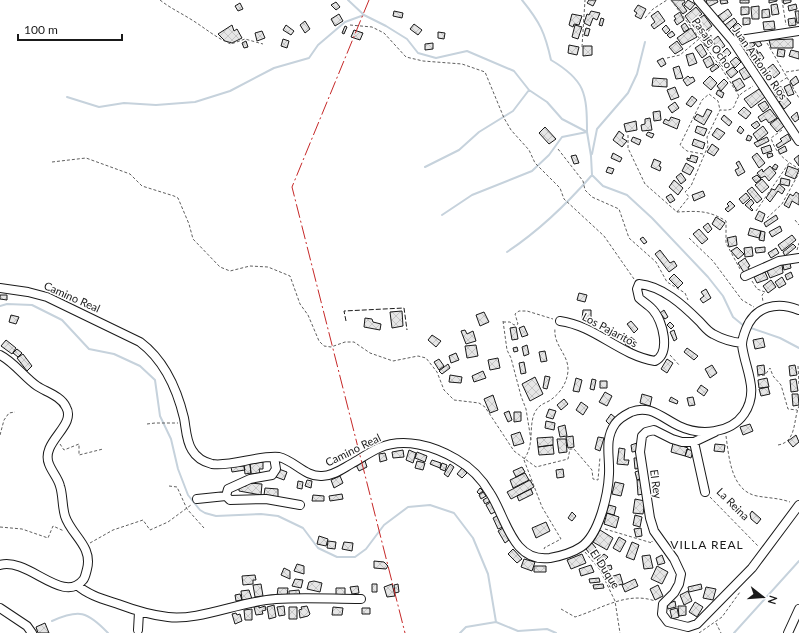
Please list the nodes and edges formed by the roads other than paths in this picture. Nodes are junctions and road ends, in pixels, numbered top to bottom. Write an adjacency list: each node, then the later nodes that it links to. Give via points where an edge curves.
1 (698, 0): 3 (street, Juan Antonio Ríos)
2 (799, 31): 3 (street)
3 (733, 41): 4 (street, Juan Antonio Ríos)
4 (799, 140)
5 (799, 258): 6 (street, via 779,261)
6 (745, 276)
7 (0, 288): 14 (street, Camino Real, via 47,297 148,347 160,360 169,376 184,418 190,447 202,460 220,464)
8 (799, 310): 10 (street, via 780,306 763,309 750,318)
9 (560, 321): 10 (street, Los Pajaritos, via 571,322 605,337 628,354 655,361 660,358 664,347 661,328 654,310 639,298 639,284 659,290 682,304 711,333 728,341)
10 (742, 343): 12 (street, via 753,391 751,402 736,423)
11 (0, 355): 21 (street, via 36,386 57,397 66,406 67,421 49,449 48,461 60,484 65,517 84,546 89,562 84,580)
12 (721, 430): 13 (street); 14 (street, Camino Real, via 700,431 685,428 644,408 622,416 616,422 608,442 609,477 597,526 581,547 569,553 546,558 526,554 515,542 490,493 471,469 456,458 423,445 407,443 385,446 334,474 324,476 308,474 288,460)
13 (694, 442): 15 (street, La Reina); 19 (street, El Rey, via 682,442 654,430 642,436 640,452 650,518 654,531 674,559 681,574 674,593 663,604 662,614 668,622 688,627 697,624 752,568)
14 (274, 457): 16 (street, via 276,468 272,475 250,479 228,489)
15 (705, 492)
16 (226, 496): 17 (street); 18 (street, via 230,500 266,499)
17 (197, 499)
18 (300, 505)
19 (799, 506)
20 (0, 565): 21 (street, via 15,564 25,567 60,587)
21 (77, 585): 25 (street, via 84,591)
22 (361, 599): 25 (street, via 276,599 247,602 191,617 169,618)
23 (0, 608): 27 (street, via 27,626)
24 (799, 609): 28 (street)
25 (139, 612): 26 (street)
26 (138, 630)
27 (32, 633)
28 (788, 633)

